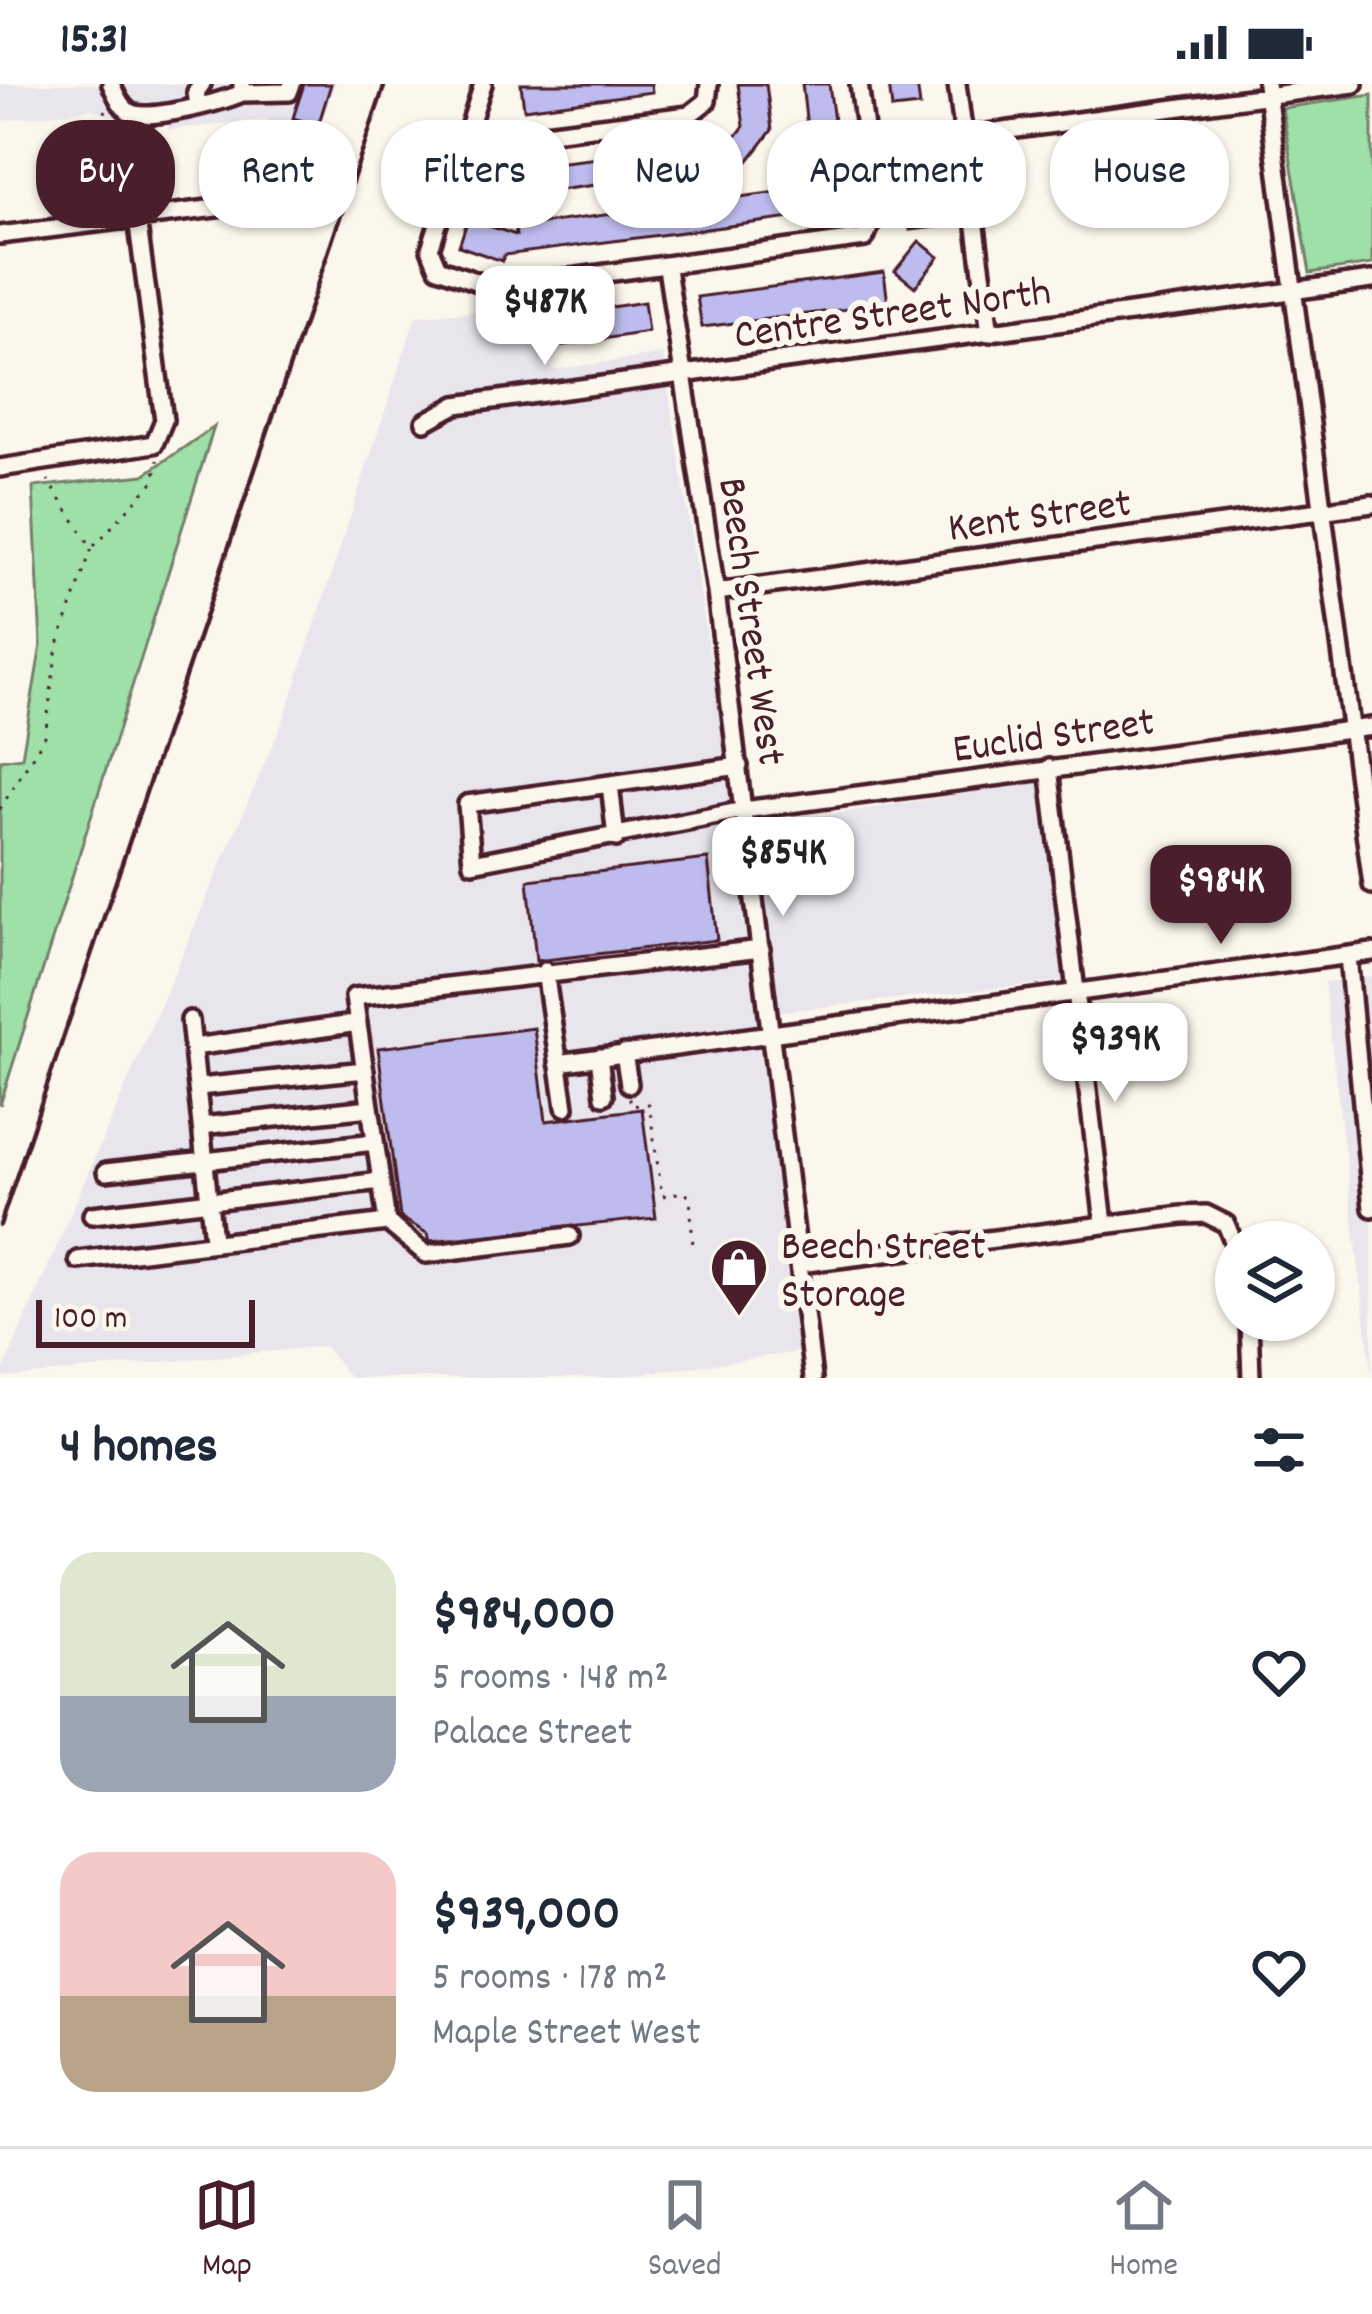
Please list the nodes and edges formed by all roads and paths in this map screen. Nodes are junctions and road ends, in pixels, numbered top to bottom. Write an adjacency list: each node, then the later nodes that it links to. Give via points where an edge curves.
1 (111, 84): 10 (street, via 136,115)
2 (292, 84): 8 (street, via 289,92)
3 (483, 84): 13 (street)
4 (709, 84): 17 (street, via 707,101 688,115)
5 (859, 84): 14 (street)
6 (957, 84): 15 (street)
7 (1354, 84): 9 (street)
8 (242, 88): 10 (street)
9 (1267, 89): 16 (street); 26 (street)
10 (195, 90)
11 (104, 105): 12 (path)
12 (106, 120)
13 (471, 120)
14 (864, 120)
15 (962, 120)
16 (1026, 126)
17 (569, 130)
18 (61, 228): 23 (street)
19 (138, 228): 30 (street, via 164,420)
20 (434, 228): 24 (street, via 438,268 495,288)
21 (869, 228): 24 (street, via 865,238)
22 (976, 228): 27 (street)
23 (0, 236)
24 (667, 268): 28 (street, Beech Street West)
25 (1372, 280): 26 (street, Centre Street North)
26 (1293, 291): 27 (street, Centre Street North); 34 (street)
27 (990, 333): 28 (street, Centre Street North)
28 (685, 374): 29 (street, Centre Street North, via 456,405); 36 (street, Beech Street West)
29 (424, 422)
30 (156, 450): 31 (street); 35 (path, via 154,482)
31 (0, 468)
32 (48, 480): 35 (path)
33 (1372, 504): 34 (street, Kent Street)
34 (1323, 511): 36 (street, Kent Street); 38 (street)
35 (92, 548): 42 (path, via 57,646 45,736)
36 (716, 592): 39 (street, Beech Street West)
37 (1372, 727): 38 (street, Euclid Street)
38 (1351, 729): 40 (street, Euclid Street); 45 (street)
39 (739, 766): 41 (street); 43 (street, Beech Street West)
40 (1049, 768): 43 (street, Euclid Street); 50 (street)
41 (610, 784): 44 (street); 44 (street, Euclid Street, via 467,804 472,863)
42 (0, 809)
43 (744, 810): 44 (street, Euclid Street); 46 (street, Beech Street West)
44 (616, 838)
45 (1372, 885)
46 (761, 949): 49 (street); 53 (street, Beech Street West)
47 (1372, 952): 48 (street)
48 (1348, 956): 50 (street); 70 (street)
49 (545, 971): 52 (street, via 354,997); 57 (street)
50 (1077, 992): 53 (street); 74 (street)
51 (190, 1020): 54 (street)
52 (358, 1023): 54 (street); 58 (street)
53 (770, 1034): 55 (street); 79 (street, Beech Street West)
54 (194, 1047): 60 (street)
55 (624, 1053): 56 (street); 59 (street)
56 (598, 1058): 57 (street); 61 (street)
57 (559, 1063): 62 (street)
58 (364, 1070): 60 (street); 63 (street)
59 (629, 1084): 77 (path, via 631,1106 649,1104 662,1196 690,1197)
60 (199, 1087): 64 (street)
61 (604, 1096)
62 (565, 1107)
63 (370, 1108): 64 (street); 65 (street)
64 (201, 1126): 66 (street)
65 (375, 1142): 66 (street); 68 (street)
66 (205, 1163): 67 (street); 69 (street)
67 (106, 1172)
68 (381, 1181): 69 (street); 73 (street)
69 (208, 1204): 71 (street); 76 (street)
70 (1372, 1208)
71 (92, 1216)
72 (1220, 1221): 74 (street, via 1206,1214)
73 (387, 1222): 75 (street, via 426,1254); 76 (street)
74 (1104, 1223): 79 (street)
75 (570, 1236)
76 (213, 1240): 78 (street)
77 (693, 1247)
78 (78, 1260)
79 (799, 1264): 81 (street, Beech Street West)
80 (1250, 1341): 82 (street)
81 (813, 1378)
82 (1251, 1378)

